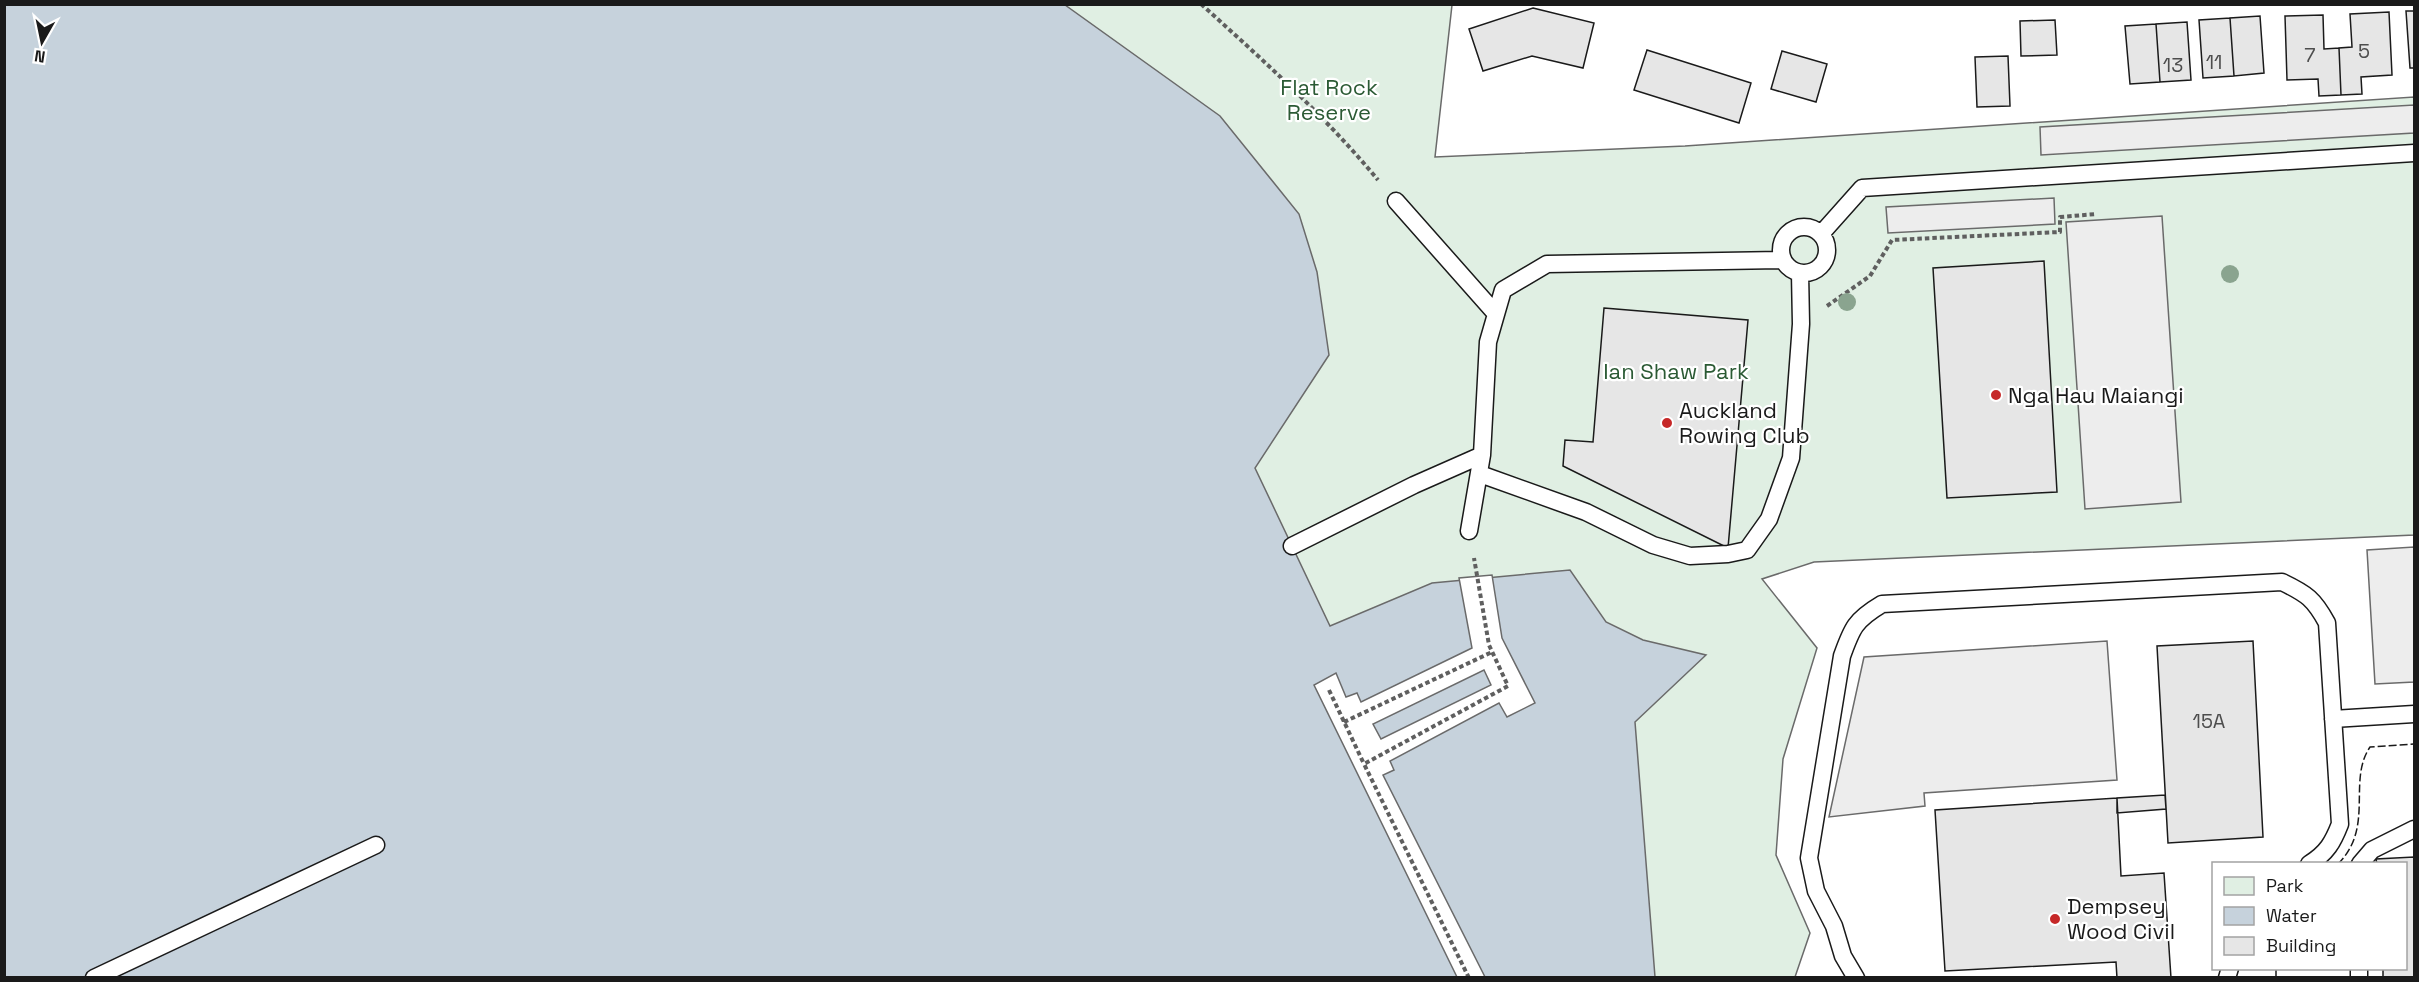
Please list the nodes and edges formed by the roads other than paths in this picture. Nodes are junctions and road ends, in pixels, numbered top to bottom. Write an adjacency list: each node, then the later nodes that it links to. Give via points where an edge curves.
1 (2415, 153): 3 (lane, via 1862,188)
2 (1396, 201): 6 (lane)
3 (1821, 234): 4 (lane, via 1807,227 1791,231 1782,244); 5 (lane, via 1827,248 1825,261 1814,272)
4 (1783, 260): 5 (lane); 6 (lane, via 1547,264 1503,290)
5 (1800, 273): 8 (lane, via 1801,324 1791,458 1769,519 1747,550 1690,556 1653,545 1586,512)
6 (1496, 314): 7 (lane, via 1488,342)
7 (1482, 455): 8 (lane); 10 (lane, via 1414,484)
8 (1480, 474): 9 (lane)
9 (1469, 531)
10 (1292, 546)
11 (2415, 714): 12 (lane)
12 (2333, 719): 15 (lane, via 2340,824 2323,856); 18 (lane, via 2326,623 2315,602 2282,582 1882,604 1862,616 1842,657 1809,858 1816,891 1834,926 1843,957)
13 (2415, 830): 16 (lane, via 2372,850)
14 (376, 845): 17 (lane)
15 (2312, 862)
16 (2362, 862)
17 (94, 978)
18 (1856, 978)

